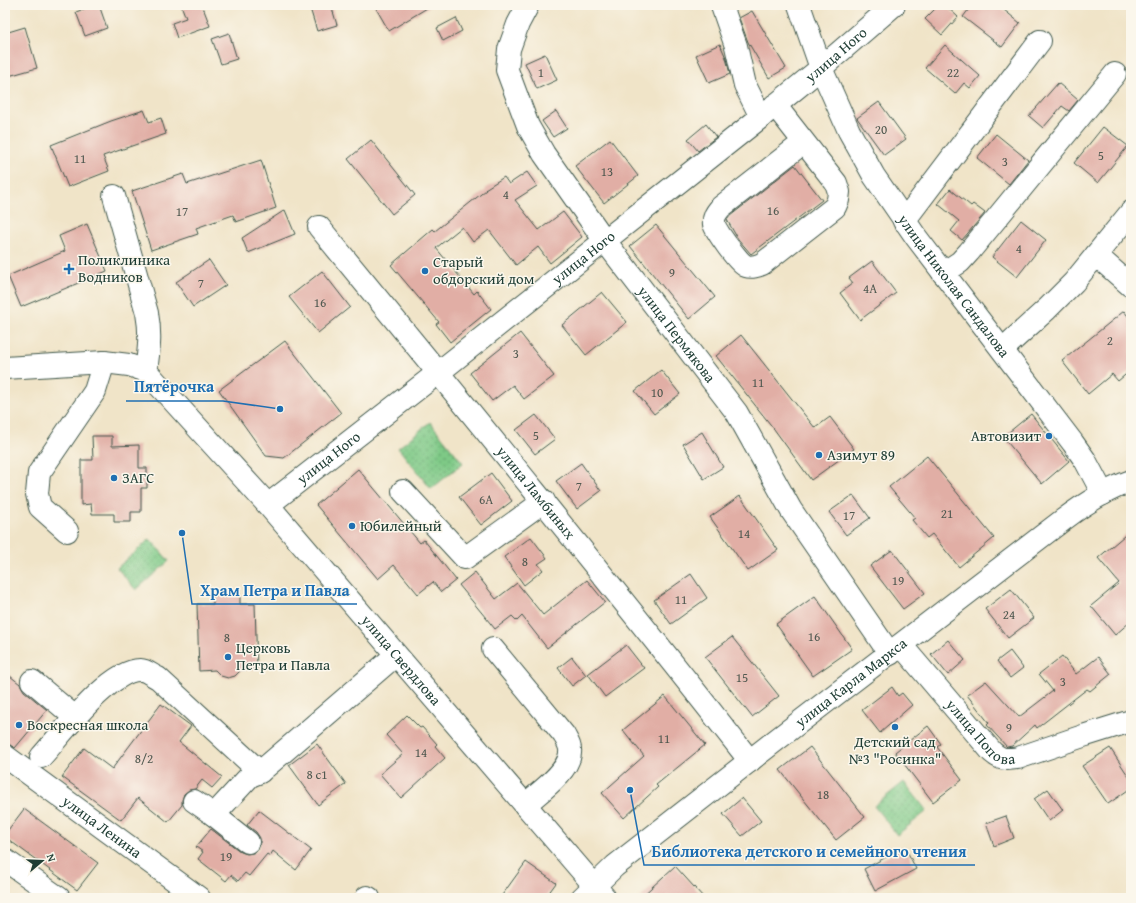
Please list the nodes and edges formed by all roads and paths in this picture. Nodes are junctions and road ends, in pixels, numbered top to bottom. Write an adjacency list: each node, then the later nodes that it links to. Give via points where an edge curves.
1 (528, 5): 14 (street, улица Пермякова, via 509,49 507,70 528,126 544,154)
2 (799, 5): 6 (street, улица Николая Сандалова)
3 (894, 5): 6 (street, улица Ного)
4 (723, 9): 8 (street, via 736,46 745,85)
5 (1040, 41): 12 (street)
6 (821, 68): 8 (street, улица Ного); 12 (street, улица Николая Сандалова, via 849,131 874,176)
7 (1115, 74): 16 (street, via 969,252 960,262)
8 (768, 111): 9 (street); 14 (street, улица Ного)
9 (804, 142): 9 (street, via 836,183 839,192 835,207 762,264 754,267 745,266 716,230 715,215 721,207)
10 (114, 196): 21 (street, via 148,313 150,347)
11 (1131, 212): 15 (street)
12 (904, 221): 16 (street, улица Николая Сандалова)
13 (319, 226): 22 (street, улица Ламбиных)
14 (605, 241): 22 (street, улица Ного); 30 (street, улица Пермякова, via 738,413 791,510)
15 (1096, 255): 17 (street); 18 (street, via 1047,309)
16 (943, 273): 18 (street, улица Николая Сандалова)
17 (1131, 286)
18 (1002, 349): 25 (street, улица Николая Сандалова, via 1085,460)
19 (104, 362): 20 (street); 21 (street, via 129,365); 28 (street, via 95,391 39,473 36,494 40,507)
20 (5, 368)
21 (146, 372): 27 (street, улица Свердлова)
22 (438, 372): 26 (street, улица Ламбиных); 27 (street, улица Ного)
23 (1131, 481): 25 (street, улица Карла Маркса)
24 (403, 491): 26 (street, via 464,558)
25 (1103, 494): 30 (street, улица Карла Маркса, via 1079,508)
26 (544, 501): 37 (street, улица Ламбиных)
27 (268, 505): 31 (street, улица Свердлова)
28 (67, 531)
29 (493, 649): 40 (street, via 569,744 568,763)
30 (896, 649): 34 (street, улица Попова, via 1000,758 1018,758); 37 (street, улица Карла Маркса)
31 (396, 655): 38 (street); 40 (street, улица Свердлова)
32 (32, 682): 33 (street)
33 (76, 718): 36 (street); 38 (street, via 106,685 122,675 141,670 158,678)
34 (1131, 721)
35 (5, 756): 46 (street, улица Ленина)
36 (41, 757)
37 (750, 760): 44 (street, улица Карла Маркса, via 615,866)
38 (260, 772): 41 (street, via 250,776)
39 (194, 801): 41 (street)
40 (525, 805): 44 (street, улица Свердлова)
41 (214, 815): 42 (street)
42 (248, 842)
43 (5, 860): 45 (street)
44 (594, 894)
45 (59, 898)
46 (199, 898)

